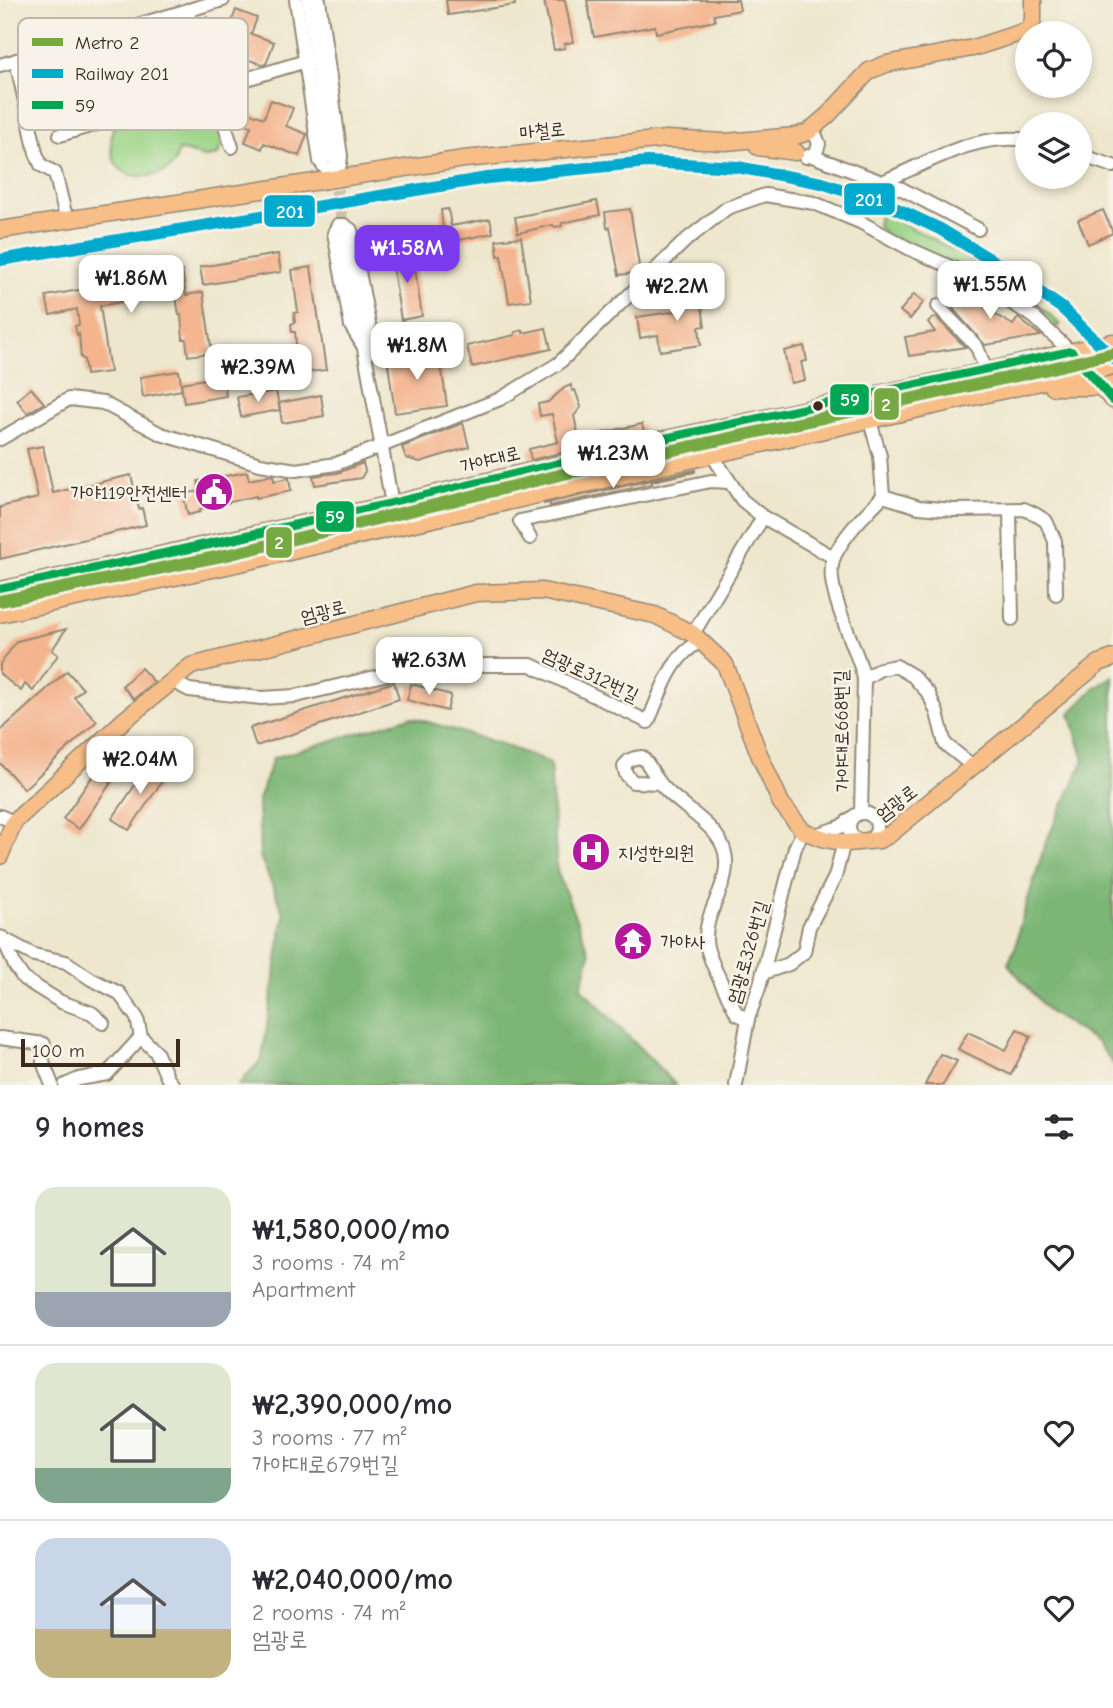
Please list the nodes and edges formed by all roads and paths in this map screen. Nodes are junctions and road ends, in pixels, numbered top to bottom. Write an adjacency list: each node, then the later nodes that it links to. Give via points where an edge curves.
1 (223, 0): 6 (street)
2 (296, 0): 9 (street)
3 (308, 0): 9 (street)
4 (318, 0): 9 (street)
5 (1033, 0): 19 (main road, via 1029,30 973,48 869,71)
6 (187, 10): 7 (street); 8 (street)
7 (160, 18)
8 (190, 18)
9 (317, 59): 13 (street); 23 (street, via 341,156 340,165); 23 (street, via 320,161 324,167)
10 (16, 60): 11 (street); 12 (street)
11 (0, 65)
12 (18, 69)
13 (248, 79)
14 (31, 130): 25 (street, via 41,165 55,173)
15 (77, 130): 17 (street)
16 (227, 130): 20 (street)
17 (60, 135)
18 (1015, 138): 24 (street, via 980,141)
19 (803, 144): 23 (main road, 마철로, via 666,139); 24 (street, via 819,160)
20 (232, 147)
21 (1092, 159): 22 (street)
22 (1113, 166)
23 (334, 168): 25 (main road, 마철로)
24 (882, 182): 26 (street)
25 (66, 220): 27 (main road, 마철로)
26 (978, 229)
27 (0, 230)
28 (344, 237): 31 (street)
29 (937, 306): 34 (street, via 977,347)
30 (1113, 342): 32 (main road, 가야대로)
31 (365, 349): 31 (street, via 369,324 351,230 338,226 334,233 351,326); 43 (street)
32 (1071, 352): 34 (main road, 가야대로); 35 (main road); 43 (street, via 1034,317 962,272 814,203 765,195 727,208 685,241 558,364 500,399)
33 (1113, 366): 35 (main road)
34 (986, 371): 47 (main road, 가야대로, via 651,442)
35 (1088, 372): 36 (main road); 38 (main road)
36 (1107, 385): 37 (main road); 39 (main road)
37 (1060, 387): 38 (main road); 40 (main road)
38 (1014, 389): 41 (main road)
39 (1113, 400)
40 (1113, 407)
41 (870, 421): 44 (main road); 46 (street, via 880,456)
42 (0, 439): 43 (street, via 69,399 103,402 161,434 296,470 336,464)
43 (381, 447): 47 (street)
44 (712, 454): 45 (street); 54 (main road)
45 (730, 482): 49 (street, via 742,500); 50 (street, via 711,481 520,521)
46 (883, 496): 48 (street, via 919,507); 51 (street)
47 (392, 504): 52 (main road, 가야대로)
48 (1010, 511): 53 (street, via 1024,509 1046,521 1055,541); 55 (street)
49 (764, 517): 51 (street); 56 (street)
50 (530, 538)
51 (833, 557): 58 (street, 가야대로668번길, via 832,584)
52 (0, 590)
53 (1056, 594)
54 (0, 614)
55 (1012, 619)
56 (697, 638): 59 (main road, 엄광로, via 655,615 542,591 476,593 191,666); 59 (street, 엄광로312번길, via 674,663 648,722 531,665 425,665 296,696 261,698 189,690); 66 (main road, 엄광로, via 725,664 781,803)
57 (1113, 658): 60 (main road, 엄광로, via 1100,663)
58 (864, 679): 60 (street, via 896,666 913,676 929,694 945,744); 62 (street, 가야대로668번길)
59 (172, 681): 63 (main road, 엄광로)
60 (974, 767): 65 (main road, 엄광로)
61 (660, 783): 61 (street, via 642,757 632,758 624,767 634,782); 72 (street, via 715,834 725,850 726,870 706,941 737,1014)
62 (857, 815): 64 (street, 가야대로668번길, via 872,815); 66 (street, via 840,827); 67 (street, 가야대로668번길, via 849,826 851,834)
63 (7, 819): 69 (main road, 엄광로)
64 (877, 825): 65 (street); 67 (street, via 877,832)
65 (900, 827): 67 (main road, 엄광로, via 879,840)
66 (808, 833): 68 (main road, 엄광로); 71 (street, 엄광로326번길, via 795,848)
67 (865, 841): 68 (main road, 엄광로)
68 (844, 842): 71 (street, via 835,877 809,928 804,952 789,964)
69 (0, 856)
70 (1, 938): 73 (street, via 24,979 61,1002 92,1013); 74 (street, via 34,955 66,962 119,993 136,1018)
71 (763, 973): 72 (street, 엄광로326번길)
72 (748, 1019): 79 (street, 엄광로326번길)
73 (103, 1024)
74 (141, 1037): 77 (street, via 107,1074); 78 (street, via 156,1052)
75 (0, 1038): 76 (street, via 44,1044 43,1062)
76 (52, 1085)
77 (65, 1085)
78 (173, 1085)
79 (736, 1085)

